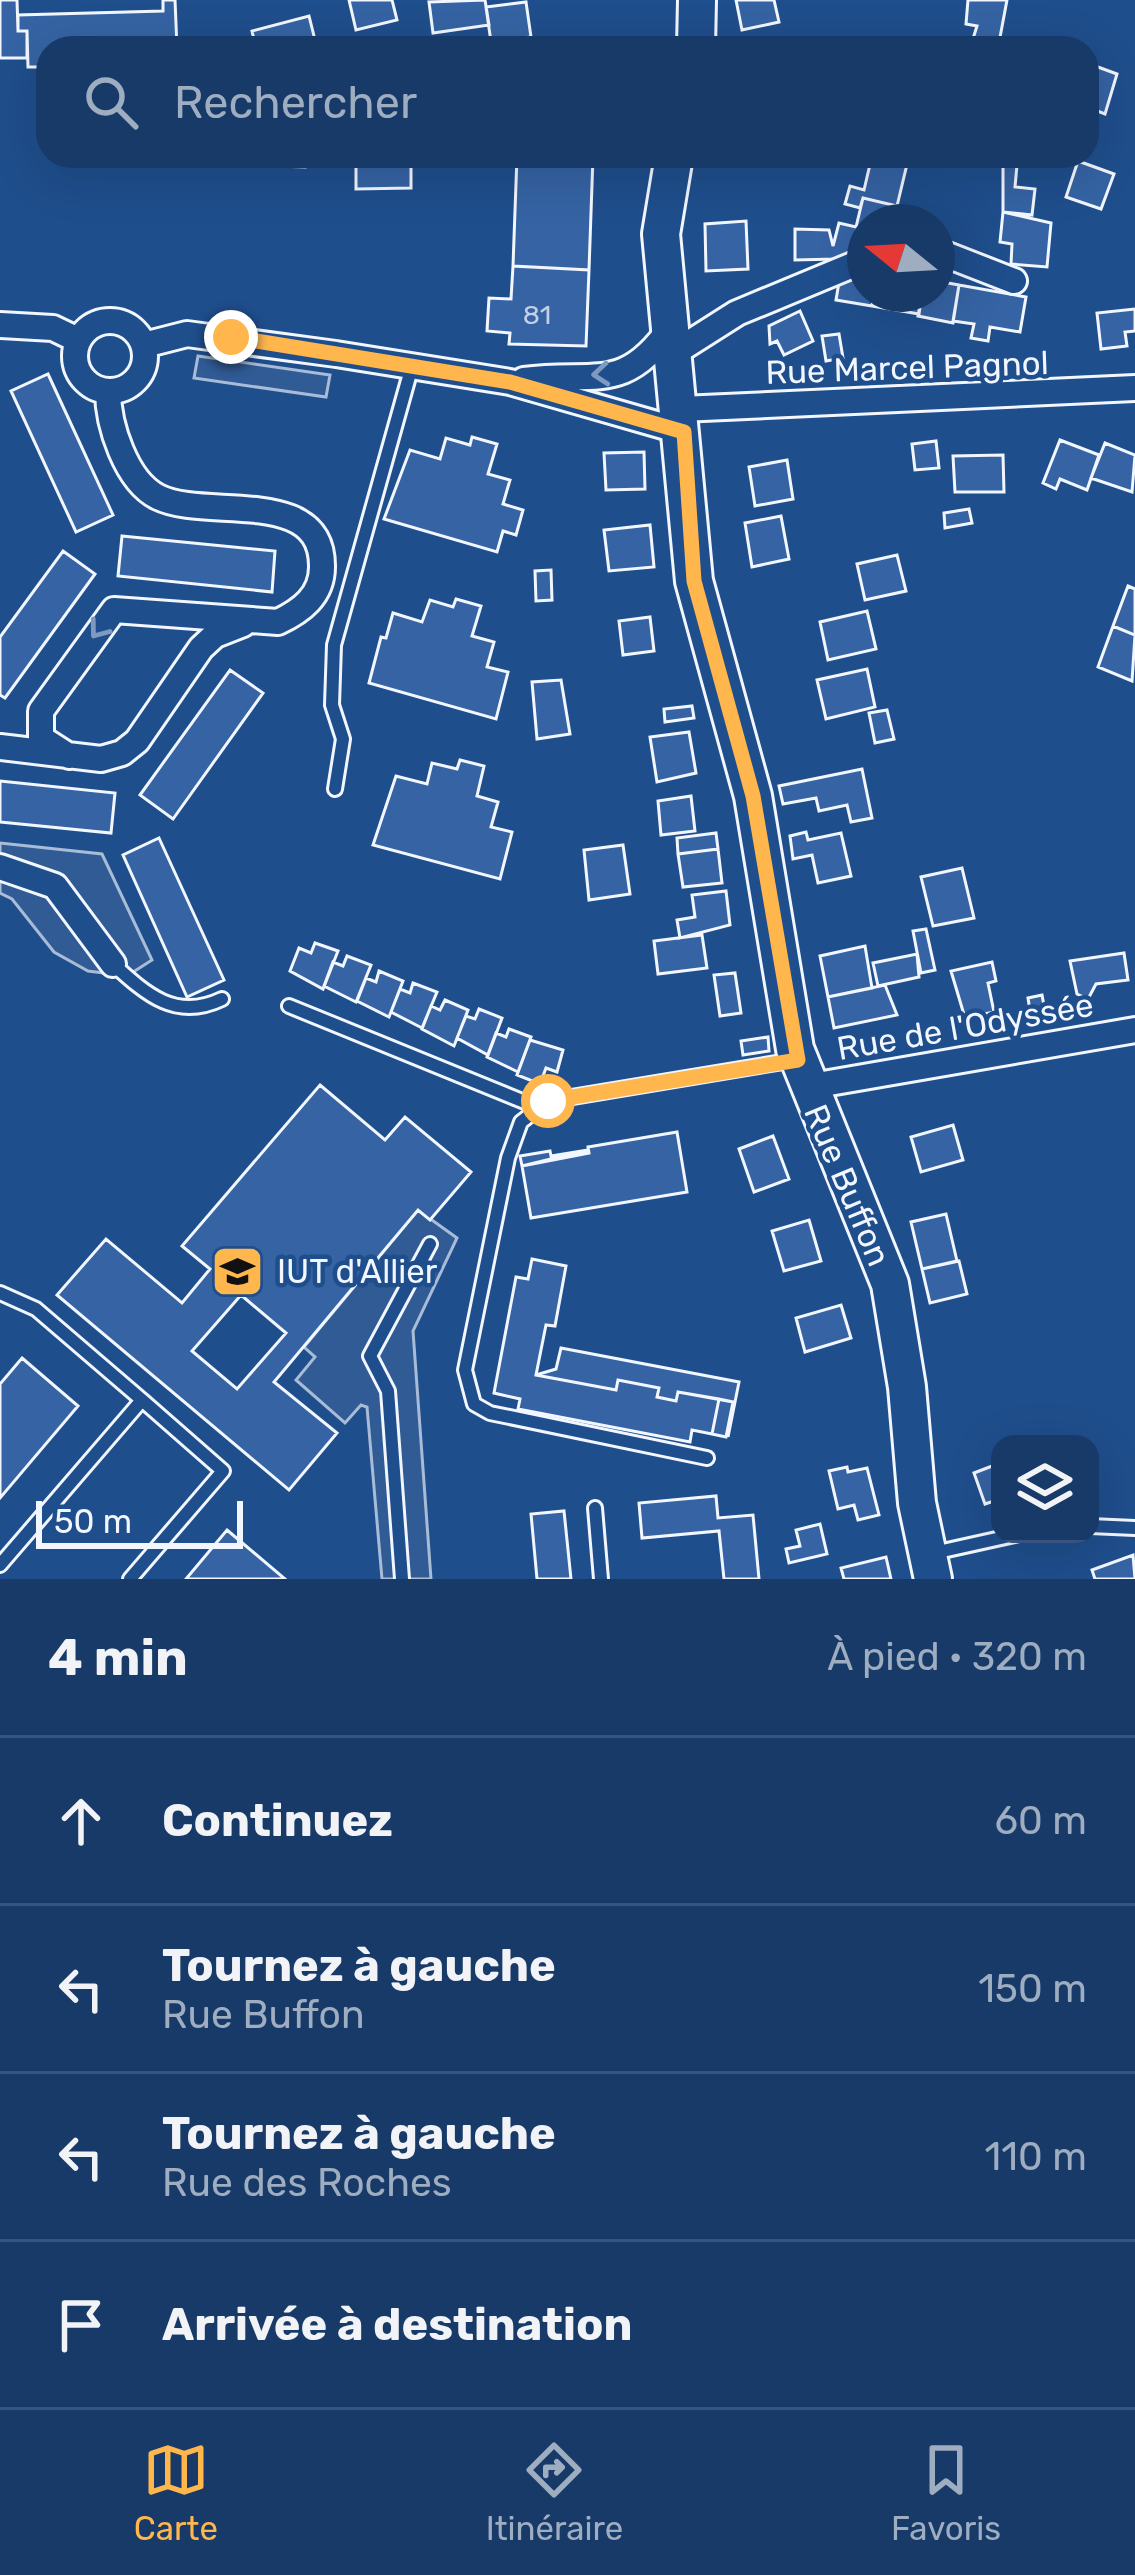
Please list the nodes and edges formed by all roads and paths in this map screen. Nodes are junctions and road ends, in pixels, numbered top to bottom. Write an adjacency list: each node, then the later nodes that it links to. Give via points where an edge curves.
1 (698, 0): 2 (main road)
2 (696, 36)
3 (672, 168): 9 (main road, Rue Buffon, via 661,233)
4 (955, 258): 6 (street)
5 (847, 267): 9 (street)
6 (1014, 281)
7 (0, 325): 8 (street, via 52,328)
8 (79, 340): 10 (street, via 107,320 130,326); 14 (street, via 79,373)
9 (673, 340): 12 (street, one-way to 12, via 611,376); 15 (main road, Rue Buffon)
10 (143, 345): 11 (street, via 187,334 231,337); 14 (street, via 138,377)
11 (412, 366): 12 (street); 20 (lane, via 334,645 332,705 343,739)
12 (510, 382): 15 (street, Rue Marcel Pagnol)
13 (1135, 388): 15 (street, Rue Marcel Pagnol)
14 (108, 391): 16 (street, via 132,472 156,496 283,514 318,542 322,569 301,611)
15 (682, 421): 26 (main road, Rue Buffon, via 694,581 753,796)
16 (246, 623): 17 (street, one-way to 17, via 114,610); 19 (street, via 200,648 122,753)
17 (41, 711): 18 (street); 19 (street, via 41,737)
18 (0, 745): 19 (street)
19 (69, 756)
20 (335, 789)
21 (0, 867): 22 (street, via 56,886)
22 (113, 964): 23 (lane, via 174,1008 200,1010)
23 (221, 999)
24 (289, 1006): 27 (lane)
25 (1135, 1030): 26 (street, Rue de l'Odyssée)
26 (802, 1073): 27 (lane); 36 (main road, Rue Buffon, via 890,1285)
27 (537, 1107): 31 (lane, via 520,1122 508,1158 465,1370 474,1404)
28 (430, 1244): 40 (lane, via 370,1355 388,1391)
29 (0, 1294): 30 (lane, via 36,1309)
30 (142, 1400): 37 (lane); 39 (lane, via 223,1471)
31 (707, 1458)
32 (595, 1508): 41 (lane)
33 (1099, 1526): 34 (lane)
34 (1135, 1528)
35 (995, 1543): 36 (lane)
36 (930, 1567)
37 (0, 1568): 38 (lane)
38 (8, 1579)
39 (130, 1579)
40 (402, 1579)
41 (601, 1579)

